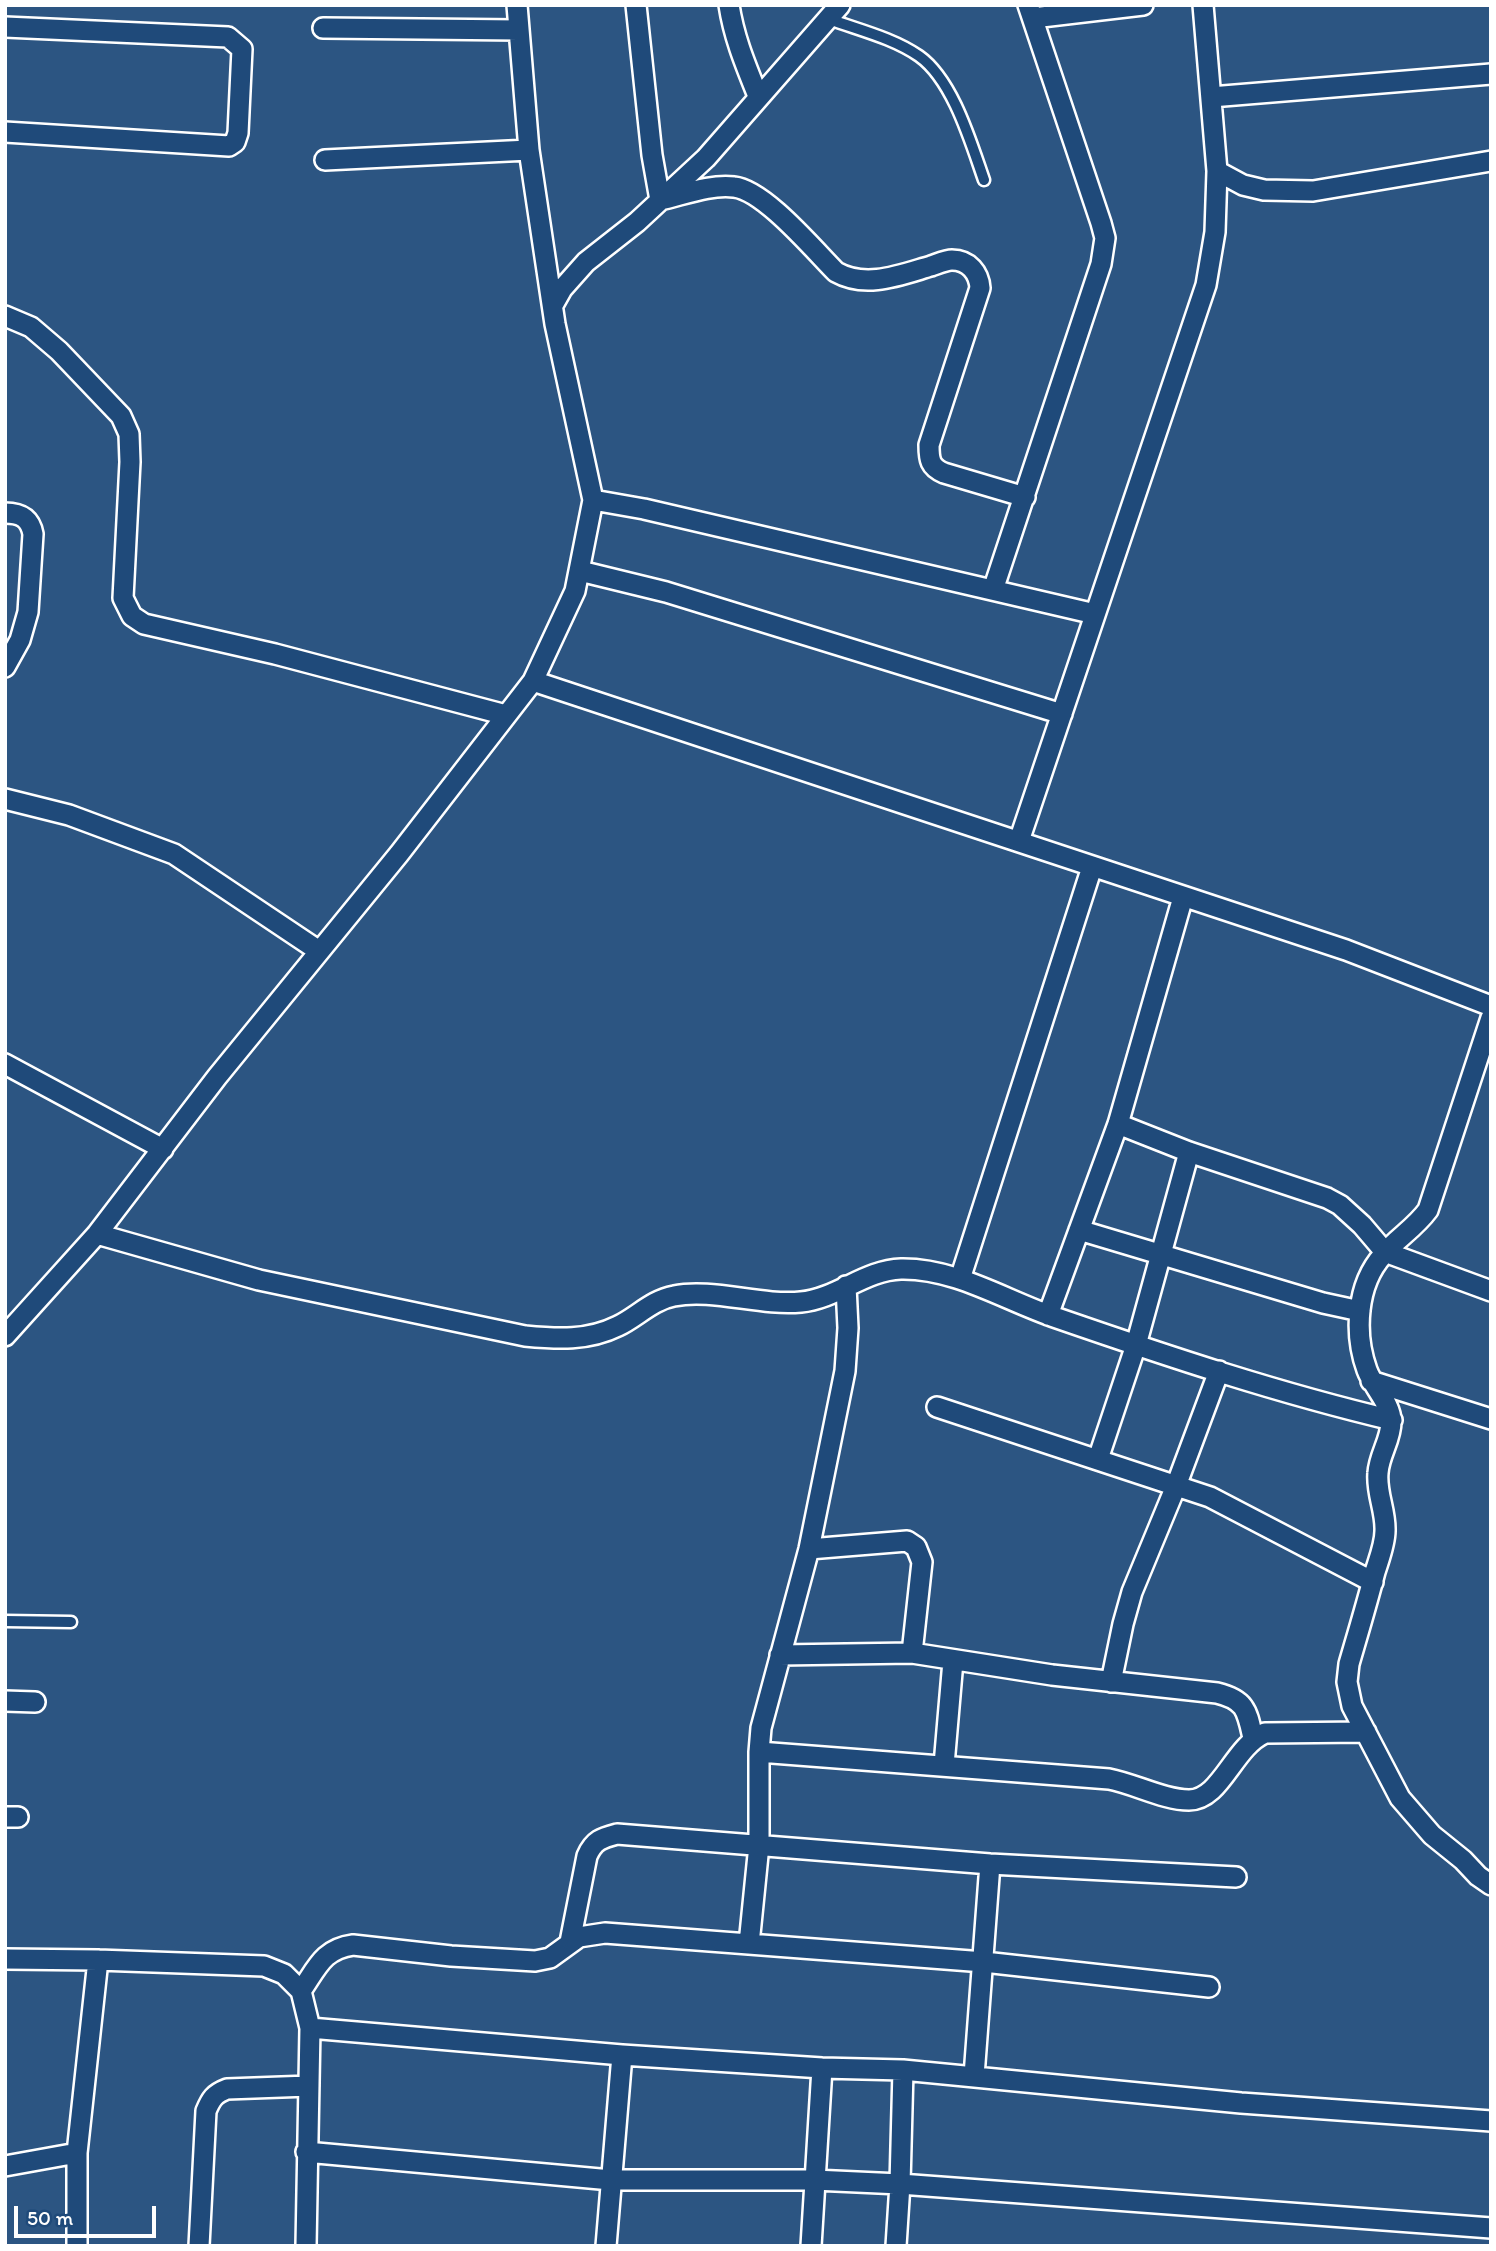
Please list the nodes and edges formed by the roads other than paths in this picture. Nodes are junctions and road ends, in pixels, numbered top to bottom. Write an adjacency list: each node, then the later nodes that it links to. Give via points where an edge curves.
1 (517, 5): 10 (street)
2 (636, 5): 20 (street)
3 (729, 5): 12 (street, via 741,55)
4 (1143, 5): 7 (street)
5 (1203, 5): 13 (street)
6 (834, 12): 12 (street); 19 (lane, via 922,58 959,110)
7 (1031, 12): 23 (street, via 1105,238 1101,264)
8 (5, 26): 14 (street, via 228,37 242,49 238,133 229,146)
9 (323, 28): 10 (street)
10 (519, 30): 15 (street)
11 (1491, 74): 13 (street)
12 (758, 96): 20 (street, via 706,158)
13 (1211, 97): 18 (street)
14 (5, 132)
15 (529, 150): 16 (street); 21 (street)
16 (325, 160)
17 (1491, 161): 18 (street, via 1313,191 1264,190)
18 (1217, 171): 28 (street, via 1215,232 1206,285)
19 (984, 180)
20 (660, 201): 21 (street, via 586,262); 23 (street, via 716,187 750,192 848,279 880,280 951,260 965,262 974,270 980,288 929,445 929,459 944,473)
21 (553, 305): 24 (street)
22 (5, 316): 32 (street, via 31,327 59,351 121,416 129,434 123,598 132,616 144,624)
23 (1024, 497): 27 (street)
24 (593, 500): 26 (street); 27 (street)
25 (5, 513): 29 (street, via 24,517 33,534 28,612)
26 (580, 571): 30 (street, via 563,620); 31 (street, via 666,592)
27 (993, 590): 28 (street)
28 (1096, 614): 31 (street)
29 (5, 667)
30 (533, 681): 32 (street); 34 (street)
31 (1062, 714): 34 (street)
32 (506, 715): 37 (street)
33 (5, 799): 37 (street, via 69,815 174,854)
34 (1019, 841): 35 (street)
35 (1092, 867): 36 (street); 48 (street)
36 (1183, 897): 38 (street, via 1346,950); 41 (street)
37 (319, 951): 42 (street)
38 (1491, 1006)
39 (1491, 1018): 46 (street, via 1428,1210)
40 (5, 1064): 42 (street)
41 (1118, 1124): 43 (street); 44 (street)
42 (163, 1149): 45 (street)
43 (1189, 1152): 46 (street, via 1327,1198 1340,1205); 47 (street)
44 (1079, 1230): 47 (street); 52 (street)
45 (97, 1234): 49 (street, via 259,1280 561,1340 618,1326 672,1296 801,1302); 53 (street)
46 (1385, 1252): 50 (street); 51 (street, via 1374,1265)
47 (1162, 1253): 51 (street); 54 (street)
48 (960, 1279): 49 (street, via 898,1269); 52 (street)
49 (846, 1286): 62 (street, via 845,1371)
50 (1491, 1291)
51 (1360, 1311): 56 (street, via 1361,1353)
52 (1048, 1315): 54 (street)
53 (5, 1336)
54 (1136, 1345): 55 (street); 60 (street)
55 (1219, 1371): 59 (street, via 1322,1404); 61 (street)
56 (1371, 1381): 58 (street); 59 (street)
57 (937, 1407): 60 (street)
58 (1491, 1419)
59 (1392, 1420): 63 (street, via 1377,1477 1385,1532)
60 (1098, 1459): 61 (street)
61 (1176, 1486): 63 (street, via 1210,1497); 69 (street, via 1132,1592)
62 (809, 1549): 66 (street, via 907,1541 916,1547 922,1562); 67 (street)
63 (1373, 1582): 72 (street, via 1347,1682 1352,1706)
64 (5, 1620): 65 (lane)
65 (71, 1622)
66 (912, 1653): 67 (street); 68 (street)
67 (780, 1655): 74 (street)
68 (953, 1661): 69 (street); 75 (street)
69 (1111, 1682): 73 (street, via 1231,1696 1247,1713)
70 (5, 1701): 71 (street)
71 (35, 1702)
72 (1366, 1732): 73 (street, via 1275,1731); 79 (street, via 1415,1818)
73 (1253, 1738): 75 (street, via 1216,1786 1192,1800 1109,1779)
74 (759, 1752): 75 (street); 76 (street)
75 (944, 1765)
76 (759, 1845): 77 (street); 80 (street, via 617,1834 600,1839 587,1856); 81 (street)
77 (990, 1864): 78 (street); 84 (street)
78 (1236, 1877)
79 (1491, 1885)
80 (570, 1942): 81 (street, via 605,1933); 86 (street, via 550,1958 535,1961 341,1946 329,1952)
81 (749, 1944): 84 (street)
82 (5, 1959): 83 (street)
83 (98, 1960): 86 (street, via 264,1966 284,1974); 95 (street)
84 (984, 1962): 85 (street); 91 (street)
85 (1209, 1987)
86 (302, 1991): 87 (street)
87 (310, 2028): 88 (street); 92 (street)
88 (622, 2055): 89 (street); 97 (street)
89 (822, 2068): 90 (street); 98 (street)
90 (903, 2070): 91 (street); 99 (street)
91 (974, 2076): 93 (street, via 1241,2103)
92 (309, 2086): 94 (street); 102 (street, via 227,2089 210,2100)
93 (1491, 2121)
94 (306, 2152): 97 (street); 103 (street)
95 (78, 2153): 96 (street); 101 (street)
96 (5, 2165)
97 (611, 2180): 98 (street); 104 (street)
98 (814, 2180): 99 (street); 105 (street)
99 (900, 2184): 100 (street); 106 (street)
100 (1491, 2228)
101 (77, 2246)
102 (198, 2246)
103 (306, 2246)
104 (606, 2246)
105 (811, 2246)
106 (895, 2246)

